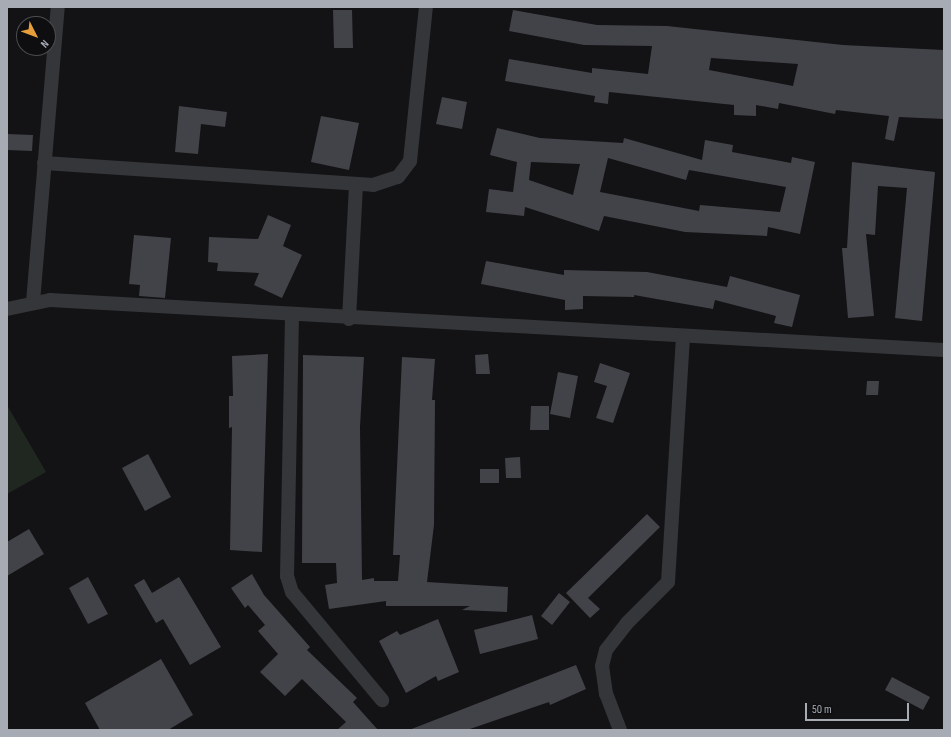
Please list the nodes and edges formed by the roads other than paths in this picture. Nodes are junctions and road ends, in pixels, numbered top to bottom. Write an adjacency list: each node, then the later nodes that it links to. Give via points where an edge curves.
1 (58, 7): 3 (street)
2 (426, 7): 4 (street, via 410,161 398,177 373,185)
3 (44, 163): 4 (street); 5 (street)
4 (356, 184): 8 (street)
5 (34, 302): 6 (street); 7 (street, via 50,300)
6 (7, 309)
7 (292, 316): 8 (street); 11 (street, via 287,576 292,592)
8 (350, 319): 9 (street)
9 (683, 336): 10 (street); 12 (street, via 668,582 606,650 602,666 606,694)
10 (944, 350)
11 (382, 700)
12 (620, 730)

